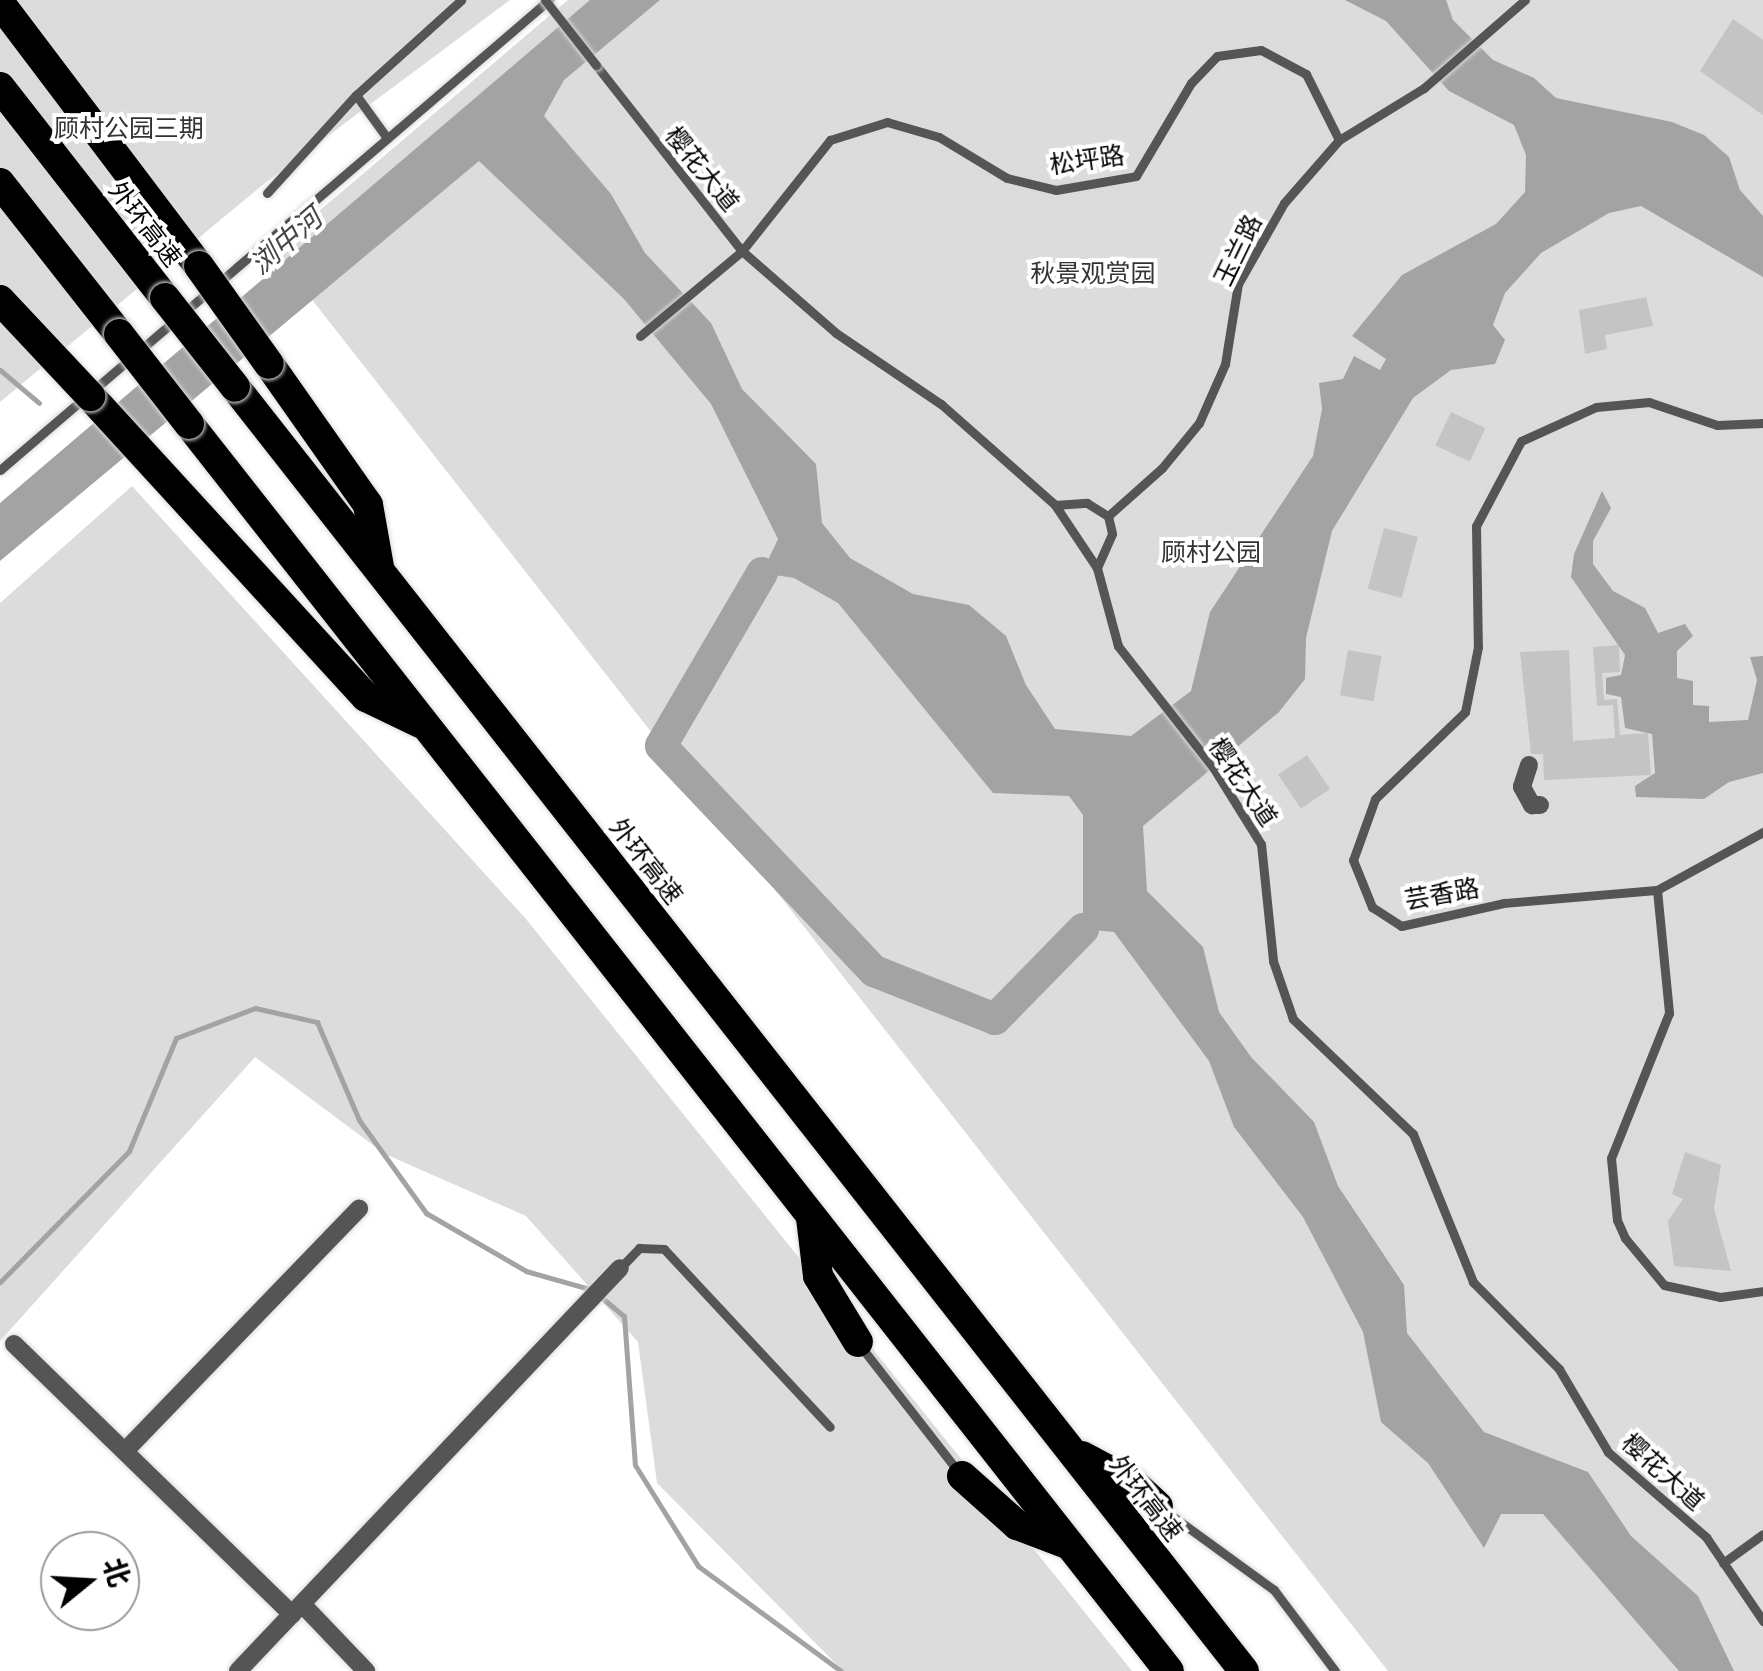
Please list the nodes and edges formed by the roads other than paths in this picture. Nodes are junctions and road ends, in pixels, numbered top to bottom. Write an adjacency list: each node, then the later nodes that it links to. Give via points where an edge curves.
1 (461, 0): 6 (lane)
2 (547, 0): 7 (lane); 11 (lane, 樱花大道, bridge)
3 (1524, 0): 8 (lane, 玉兰路, via 1424,88)
4 (0, 2): 19 (highway, bridge, via 368,505)
5 (0, 88): 19 (highway, 外环高速, bridge)
6 (356, 95): 7 (lane); 10 (lane)
7 (387, 138): 15 (lane)
8 (1339, 140): 11 (lane, 松坪路, via 1306,74 1262,50 1217,56 1191,83 1136,176 1056,190 1006,178 939,137 887,122 830,140); 17 (lane, 玉兰路, via 1284,203 1238,284 1225,364 1199,423 1162,468)
9 (0, 183): 20 (highway, bridge)
10 (267, 193)
11 (742, 251): 13 (lane, 松坪路); 16 (lane, 樱花大道, via 836,333 941,404)
12 (0, 300): 20 (highway, bridge, via 366,697)
13 (640, 336)
14 (1763, 423): 24 (lane, 芸香路, via 1717,426 1649,402 1596,407 1521,441 1476,526 1478,647 1465,712 1375,799 1354,860 1372,907 1401,926 1504,903)
15 (0, 470)
16 (1056, 505): 17 (lane, via 1087,502); 18 (lane, 樱花大道)
17 (1108, 516): 18 (lane, 樱花大道, via 1112,534)
18 (1097, 568): 38 (lane, 樱花大道, via 1118,646 1214,767 1261,844 1272,962 1292,1019 1413,1134 1472,1282 1559,1370 1608,1452 1706,1537)
19 (379, 570): 32 (highway, 外环高速)
20 (427, 727): 26 (highway)
21 (1529, 765): 22 (street, via 1522,787)
22 (1540, 805)
23 (1763, 832): 24 (lane)
24 (1656, 890): 28 (lane, via 1669,1012 1611,1158 1617,1220 1664,1285 1720,1296)
25 (359, 1208): 33 (street)
26 (810, 1215): 29 (highway, via 818,1276); 37 (highway)
27 (620, 1268): 31 (lane, via 639,1248 664,1249); 39 (street)
28 (1763, 1291)
29 (858, 1342): 34 (lane)
30 (14, 1344): 33 (street)
31 (830, 1427)
32 (1071, 1450): 35 (highway, via 1133,1483); 44 (highway, 外环高速)
33 (125, 1451): 39 (street)
34 (962, 1476): 37 (highway, via 1017,1525)
35 (1158, 1506): 45 (lane, via 1274,1590)
36 (1763, 1534): 38 (lane)
37 (1070, 1545): 43 (highway)
38 (1723, 1563): 40 (lane, 樱花大道)
39 (297, 1609): 41 (street); 42 (street)
40 (1763, 1622)
41 (252, 1662)
42 (366, 1671)
43 (1169, 1671)
44 (1244, 1671)
45 (1335, 1671)

